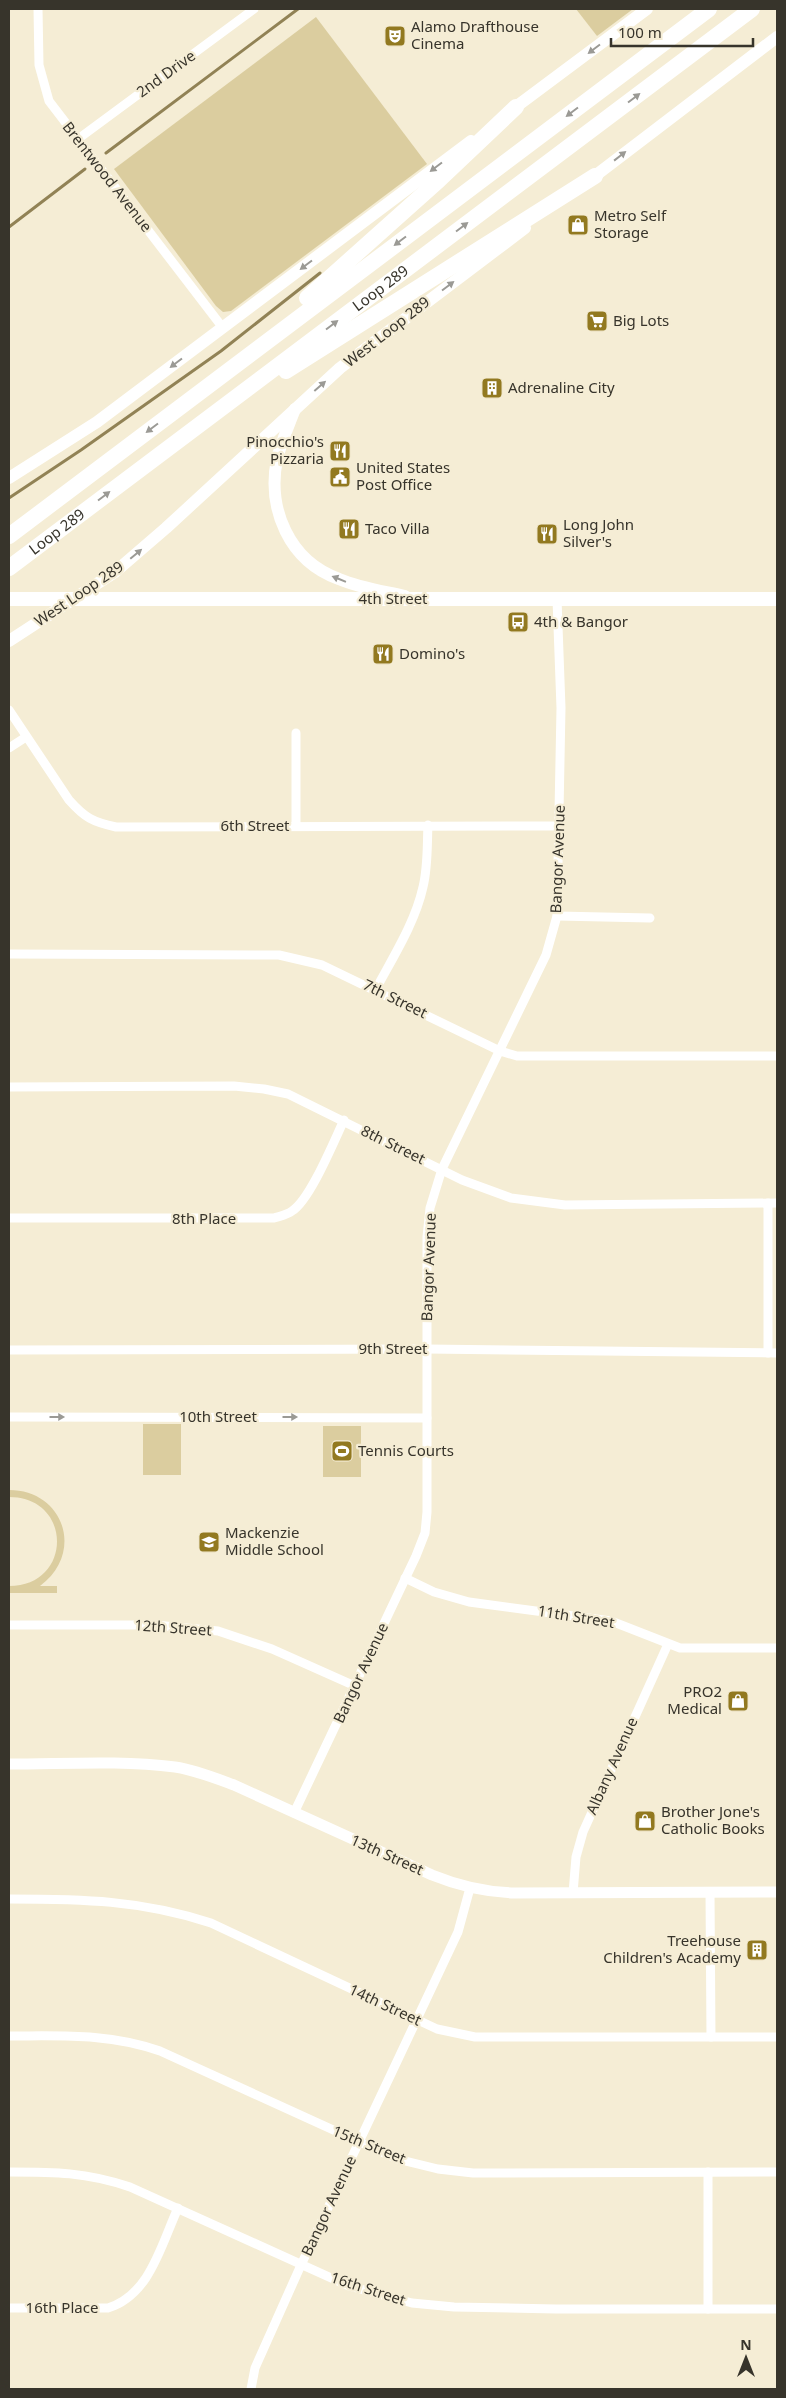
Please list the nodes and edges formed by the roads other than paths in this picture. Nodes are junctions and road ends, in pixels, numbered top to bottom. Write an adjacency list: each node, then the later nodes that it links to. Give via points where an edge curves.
1 (38, 9): 8 (street, Brentwood Avenue, via 39,65 44,88 53,108)
2 (254, 9): 8 (street, 2nd Drive)
3 (647, 9): 7 (main road, one-way to 7)
4 (709, 9): 11 (highway, Loop 289, one-way to 11)
5 (752, 9): 13 (highway, Loop 289, one-way to 5)
6 (777, 37): 9 (main road, West Loop 289, one-way to 6)
7 (516, 107): 10 (main road, one-way to 10); 11 (highway, via 352,260 282,318)
8 (78, 139): 10 (street, Brentwood Avenue)
9 (595, 176): 12 (main road, West Loop 289, one-way to 9, via 366,348); 13 (highway)
10 (223, 328): 14 (main road, one-way to 14, via 97,422)
11 (219, 377): 15 (highway, Loop 289, one-way to 15)
12 (296, 407): 18 (main road, West Loop 289, one-way to 12, via 115,572 159,535); 19 (main road, one-way to 12, via 337,579 312,564 290,542 277,509 275,474 277,457)
13 (209, 417): 16 (highway, Loop 289, one-way to 13)
14 (9, 478)
15 (9, 536)
16 (9, 568)
17 (9, 600): 18 (main road, 4th Street)
18 (71, 600): 19 (main road, 4th Street); 22 (main road, West Loop 289)
19 (420, 600): 20 (main road, 4th Street)
20 (557, 600): 21 (main road, 4th Street); 29 (street, Bangor Avenue, via 561,708)
21 (777, 600)
22 (9, 641)
23 (9, 710): 25 (street, 6th Street)
24 (296, 733): 27 (street)
25 (26, 737): 26 (street); 27 (street, 6th Street, via 69,800 80,813 95,822 116,827)
26 (9, 748)
27 (296, 825): 28 (street, 6th Street)
28 (428, 825): 29 (street, 6th Street); 33 (street, via 423,887 411,922)
29 (559, 826): 30 (street, Bangor Avenue)
30 (557, 916): 31 (street); 34 (street, Bangor Avenue, via 546,955)
31 (650, 918)
32 (9, 954): 33 (street, 7th Street, via 279,955 322,965)
33 (376, 990): 34 (street, 7th Street)
34 (500, 1051): 35 (street, 7th Street, via 516,1056); 38 (street, Bangor Avenue)
35 (777, 1056)
36 (9, 1086): 37 (street, 8th Street, via 264,1088 288,1094)
37 (344, 1120): 38 (street, 8th Street); 40 (street, 8th Place, via 301,1203 292,1211 274,1218)
38 (442, 1169): 39 (street, 8th Street, via 487,1190 535,1203); 41 (street, Bangor Avenue, via 430,1208 427,1237)
39 (773, 1203): 43 (street)
40 (9, 1218)
41 (427, 1349): 42 (street, 9th Street); 43 (street, 9th Street); 45 (street, Bangor Avenue)
42 (9, 1350)
43 (772, 1354)
44 (9, 1417): 45 (street, 10th Street, one-way to 45)
45 (427, 1418): 46 (street, Bangor Avenue, via 425,1533)
46 (405, 1578): 48 (street, 11th Street, via 434,1592 469,1602 611,1621); 50 (street, Bangor Avenue)
47 (9, 1625): 50 (street, 12th Street, via 155,1624 218,1631 272,1649)
48 (668, 1644): 49 (street, 11th Street, via 697,1649); 56 (street, Albany Avenue, via 583,1832 576,1857)
49 (777, 1648)
50 (355, 1686): 52 (street, Bangor Avenue)
51 (9, 1764): 52 (street, 13th Street, via 177,1768 234,1785)
52 (294, 1813): 53 (street, 13th Street, via 432,1875)
53 (470, 1888): 56 (street, 13th Street, via 504,1893); 58 (street, Bangor Avenue, via 458,1932)
54 (710, 1892): 55 (street, 13th Street); 56 (street, 13th Street); 60 (street)
55 (777, 1892)
56 (573, 1893)
57 (9, 1899): 58 (street, 14th Street, via 112,1900 182,1913 211,1923)
58 (416, 2020): 60 (street, 14th Street, via 451,2033 475,2037); 62 (street, Bangor Avenue)
59 (9, 2036): 62 (street, 15th Street, via 109,2037 133,2041)
60 (710, 2037): 61 (street, 14th Street)
61 (777, 2037)
62 (359, 2142): 64 (street, 15th Street, via 397,2159 472,2173); 67 (street, Bangor Avenue)
63 (9, 2172): 66 (street, 16th Street, via 76,2173 100,2177)
64 (708, 2172): 65 (street, 15th Street); 69 (street)
65 (777, 2172)
66 (178, 2208): 67 (street, 16th Street); 68 (street, 16th Place, via 144,2282 122,2304 108,2308)
67 (302, 2265): 69 (street, 16th Street, via 349,2286 412,2303 454,2308); 71 (street, Bangor Avenue, via 255,2368)
68 (9, 2308)
69 (708, 2309): 70 (street, 16th Street)
70 (777, 2309)
71 (251, 2389)

